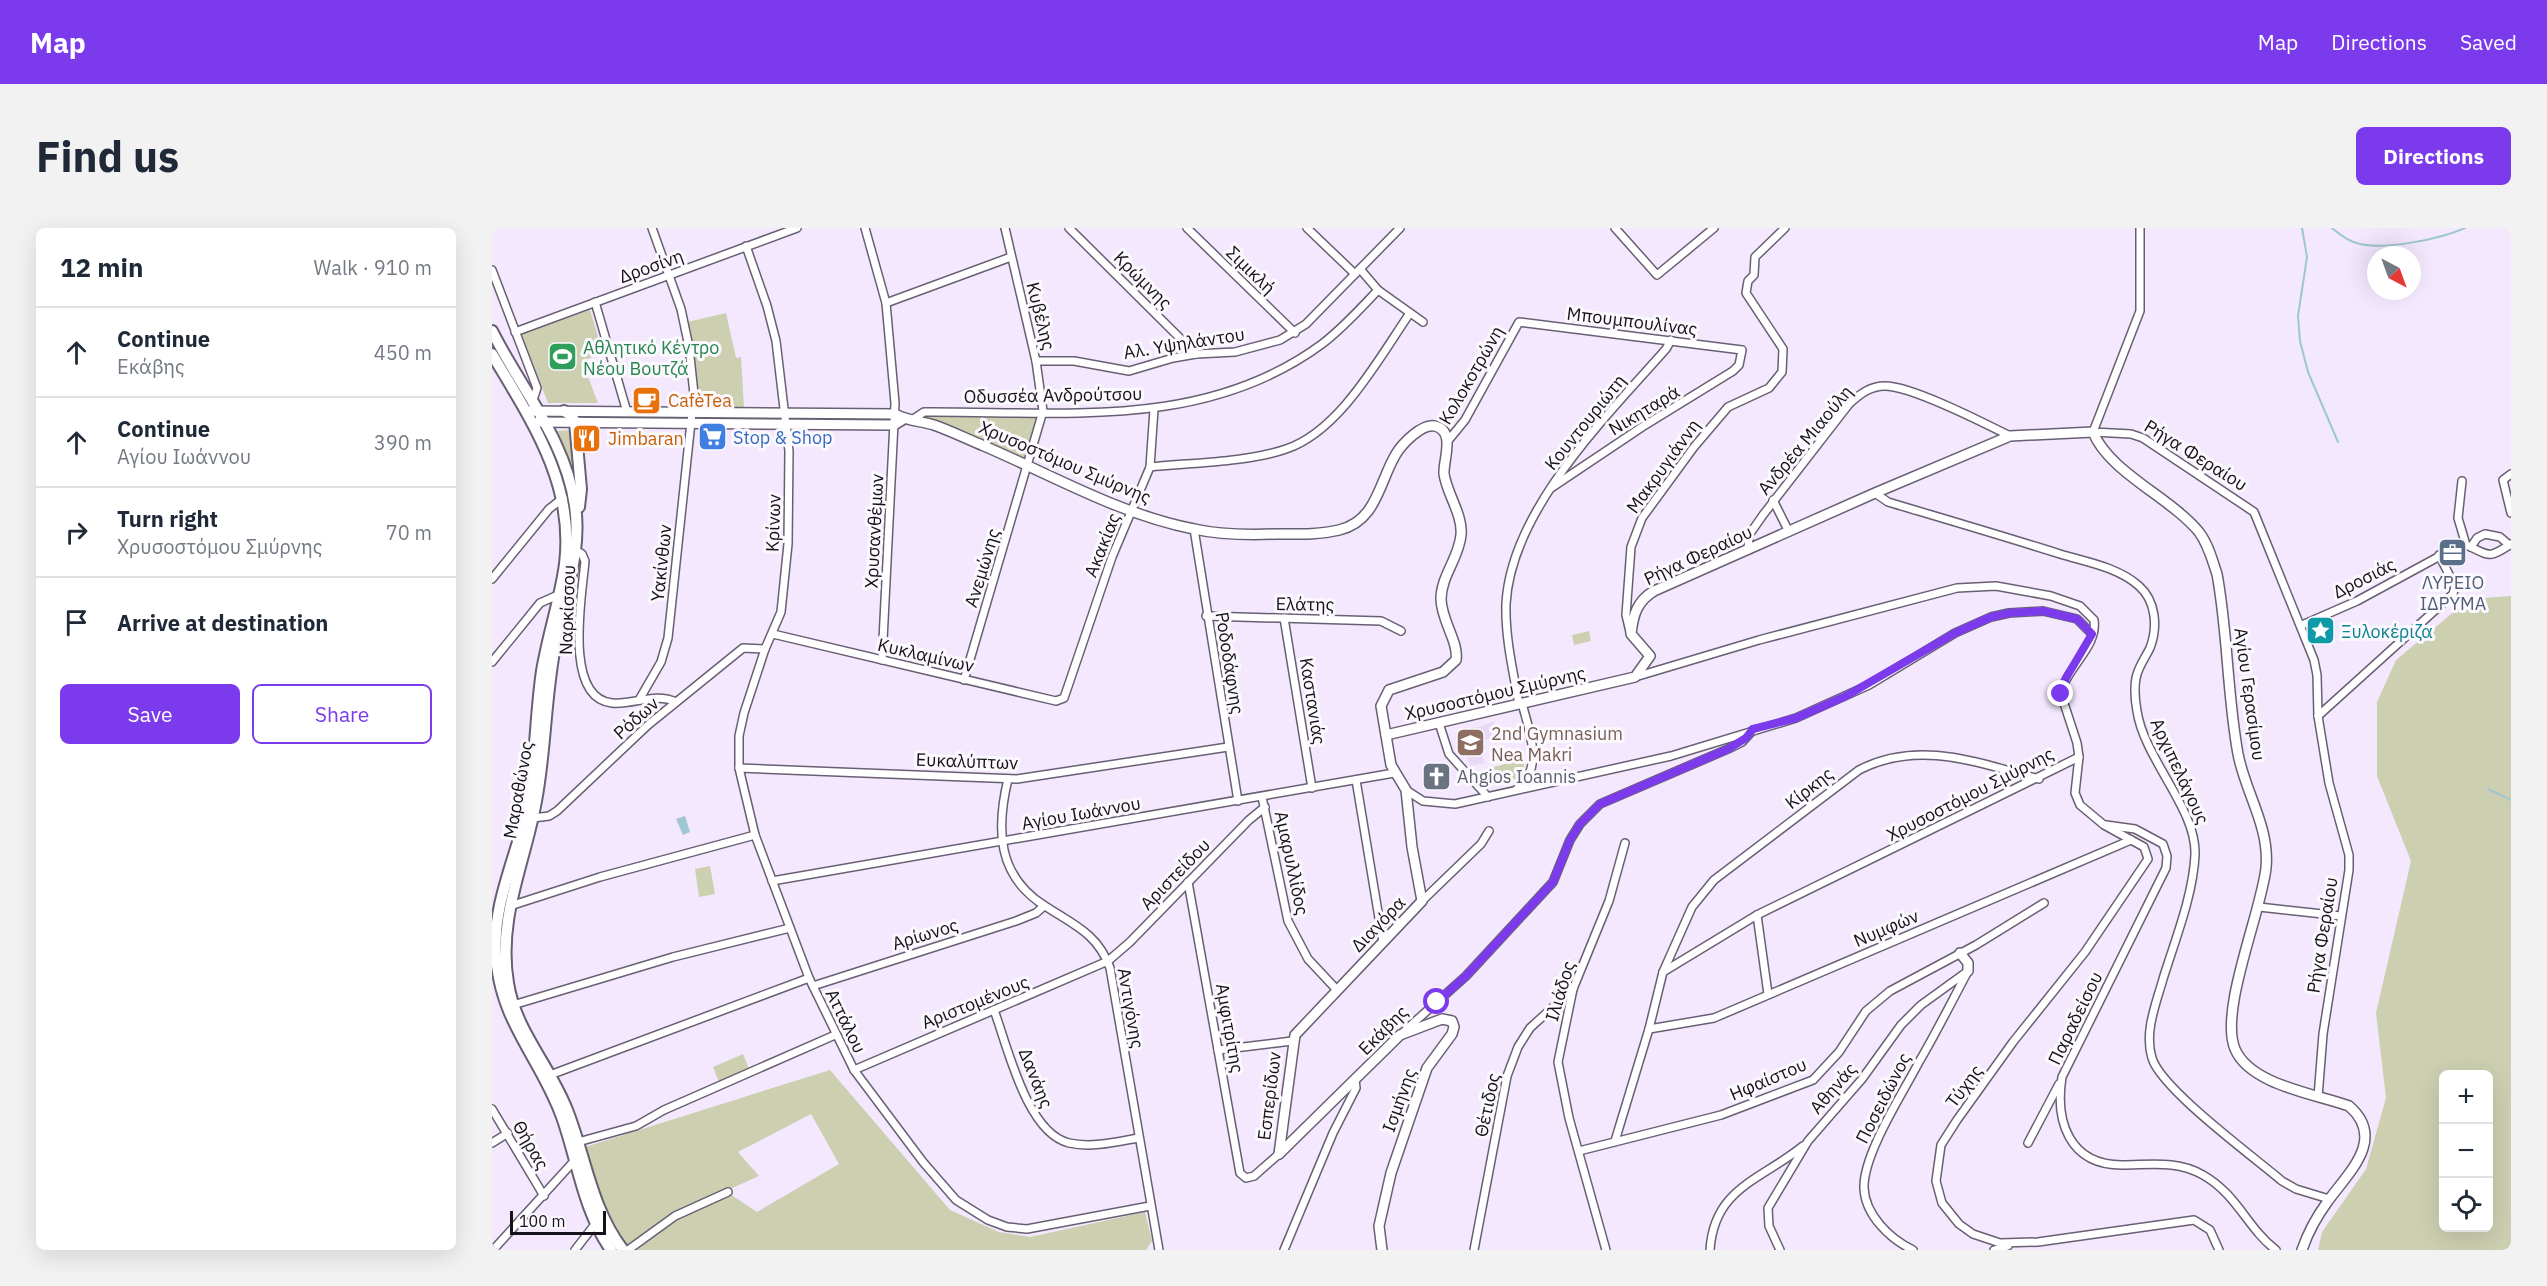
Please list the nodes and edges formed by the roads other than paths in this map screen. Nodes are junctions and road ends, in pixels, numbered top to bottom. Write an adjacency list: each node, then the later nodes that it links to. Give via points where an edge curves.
1 (652, 228): 17 (street, Υακίνθων)
2 (797, 228): 13 (street, Δροσίνη)
3 (865, 228): 20 (street, Χρυσανθέμων)
4 (1005, 228): 14 (street, Κυβέλης)
5 (1069, 228): 30 (street, Κρώμνης)
6 (1187, 228): 26 (street, Σιμικλή)
7 (1307, 228): 16 (street)
8 (1400, 228): 16 (street, Αλ. Υψηλάντου)
9 (1615, 228): 10 (street, via 1657,275)
10 (1714, 228)
11 (1785, 228): 76 (street, Μακρυγιάννη, via 1755,257 1754,275 1745,287 1779,341 1784,365 1774,384 1728,407 1642,518 1634,533 1627,589 1626,615)
12 (2140, 228): 48 (street, via 2140,311)
13 (746, 246): 17 (street, Δροσίνη); 40 (street, Κρίνων, via 771,320)
14 (1011, 257): 20 (street); 31 (street, Κυβέλης)
15 (492, 270): 25 (street)
16 (1357, 272): 18 (street); 26 (street, Αλ. Υψηλάντου)
17 (670, 276): 19 (street, Δροσίνη); 39 (street, Υακίνθων, via 689,347)
18 (1378, 290): 21 (street); 33 (street, Οδυσσέα Ανδρούτσου, via 1321,345 1268,376 1229,393)
19 (595, 302): 25 (street, Δροσίνη); 38 (street)
20 (886, 303): 41 (street, Χρυσανθέμων)
21 (1410, 313): 23 (street); 52 (street, via 1348,402 1298,444 1261,454)
22 (1519, 321): 27 (street, Μπουμπουλίνας); 50 (street, Κολοκοτρώνη, via 1465,420)
23 (1423, 322)
24 (492, 331): 32 (main road, Μαραθώνος)
25 (514, 332): 32 (street, via 537,388)
26 (1294, 333): 30 (street, Αλ. Υψηλάντου, via 1249,349)
27 (1671, 340): 28 (street, Μπουμπουλίνας); 55 (street, Κουντουριώτη)
28 (1742, 350): 55 (street, Νικηταρά, via 1739,365 1733,371)
29 (492, 354): 34 (main road, Μαραθώνος)
30 (1196, 354): 31 (street, Αλ. Υψηλάντου, via 1129,371 1074,361)
31 (1036, 361): 37 (street, Κυβέλης)
32 (533, 400): 35 (main road, Μαραθώνος)
33 (1154, 409): 37 (street, Οδυσσέα Ανδρούτσου, via 1109,413); 52 (street, Ακακίας)
34 (526, 411): 35 (street, Χρυσοστόμου Σμύρνης); 43 (main road, Μαραθώνος)
35 (539, 411): 36 (street, Χρυσοστόμου Σμύρνης); 44 (main road, Μαραθώνος)
36 (564, 411): 38 (street, Χρυσοστόμου Σμύρνης); 45 (main road)
37 (1043, 411): 42 (street, Οδυσσέα Ανδρούτσου, via 924,412); 51 (street, Ανεμώνης)
38 (627, 412): 39 (street, Χρυσοστόμου Σμύρνης)
39 (694, 412): 40 (street, Χρυσοστόμου Σμύρνης); 46 (street, Υακίνθων)
40 (787, 412): 41 (street, Χρυσοστόμου Σμύρνης); 47 (street, Κρίνων)
41 (894, 420): 42 (street, Χρυσοστόμου Σμύρνης); 47 (street, Χρυσοστόμου Σμύρνης); 79 (street, Χρυσανθέμων)
42 (908, 420): 51 (street, Χρυσοστόμου Σμύρνης, via 940,428)
43 (533, 422): 44 (street, Χρυσοστόμου Σμύρνης); 57 (main road, Μαραθώνος, via 548,452)
44 (545, 422): 45 (street, Χρυσοστόμου Σμύρνης); 61 (main road, Μαραθώνος, via 570,478)
45 (575, 422): 46 (street, Χρυσοστόμου Σμύρνης); 61 (main road, via 581,498)
46 (691, 423): 47 (street, Χρυσοστόμου Σμύρνης); 84 (street, Υακίνθων, via 668,638 661,662)
47 (788, 424): 75 (street, Κρίνων, via 788,544 781,612)
48 (2093, 432): 49 (street, Ρήγα Φεραίου); 73 (street, Ρήγα Φεραίου, via 2143,438 2254,512); 118 (street, Αγίου Γερασίμου, via 2105,454 2189,522 2212,558 2221,593 2239,757 2265,841)
49 (2010, 436): 56 (street, Ρήγα Φεραίου); 58 (street, Ανδρέα Μιαούλη, via 1896,387 1867,389 1849,404)
50 (1447, 442): 62 (street, Χρυσοστόμου Σμύρνης, via 1444,433 1434,425 1415,434 1396,453 1371,508 1348,527 1320,533 1269,534); 90 (street, Χρυσοστόμου Σμύρνης, via 1444,473 1461,531 1441,598 1456,660 1448,669 1385,694 1381,706)
51 (1027, 465): 59 (street, Χρυσοστόμου Σμύρνης); 82 (street, Ανεμώνης)
52 (1150, 467): 59 (street, Ακακίας)
53 (2511, 474): 60 (street, via 2503,480)
54 (2462, 481): 65 (street, via 2458,518)
55 (1551, 488): 86 (street, Κουντουριώτη, via 1528,531 1506,601 1508,638)
56 (1875, 492): 63 (street, Ρήγα Φεραίου); 159 (street, Αρχιπελάγους, via 1888,502 2112,570 2148,596 2156,626 2136,676 2137,714 2193,832 2195,854 2154,1012 2148,1042 2152,1060 2189,1104 2282,1181)
57 (562, 498): 69 (street); 70 (main road, Μαραθώνος, via 566,546)
58 (1773, 500): 63 (street); 67 (street, Ανδρέα Μιαούλη, via 1749,535)
59 (1131, 511): 62 (street, Χρυσοστόμου Σμύρνης); 83 (street, Ακακίας, via 1088,624)
60 (2511, 513)
61 (576, 520): 66 (main road, Μαραθώνος)
62 (1194, 529): 71 (street, Ροδοδάφνης)
63 (1789, 532): 67 (street, Ρήγα Φεραίου)
64 (2510, 544): 65 (street, via 2492,555 2477,553); 65 (street, Δροσιάς, via 2485,534)
65 (2469, 546): 68 (street, Δροσιάς)
66 (574, 549): 84 (street, Ναρκίσσου, via 585,561 580,640 583,679 588,691 612,703); 105 (main road, Μαραθώνος, via 552,663)
67 (1748, 550): 76 (street, Ρήγα Φεραίου, via 1649,594 1636,610)
68 (2439, 555): 73 (street, Δροσιάς, via 2356,601); 87 (street, via 2455,586 2453,594)
69 (492, 579)
70 (558, 595): 80 (street, via 540,603); 130 (main road, Μαραθώνος, via 542,674 528,801 499,906)
71 (1206, 616): 72 (street, Ελάτης); 91 (street, Ροδοδάφνης)
72 (1284, 618): 74 (street, Ελάτης, via 1381,621); 98 (street, Καστανιάς)
73 (2302, 625): 87 (street, Ρήγα Φεραίου, via 2318,675)
74 (1401, 631)
75 (773, 634): 78 (street, Αττάλου); 79 (street, Κυκλαμίνων)
76 (1631, 634): 81 (street, via 1650,656)
77 (2092, 634): 81 (street, Χρυσοστόμου Σμύρνης, via 2094,622 2090,615 2080,606 2059,598 1996,586 1958,588); 89 (street, via 2077,619 2043,611 1991,617 1955,633 1846,696 1796,718); 92 (street, Χρυσοστόμου Σμύρνης, via 2061,694)
78 (765, 649): 85 (street, Ρόδων, via 743,648); 93 (street, Αττάλου, via 741,724)
79 (882, 660): 82 (street, Κυκλαμίνων)
80 (492, 662)
81 (1635, 677): 86 (street, Χρυσοστόμου Σμύρνης)
82 (964, 680): 83 (street, Κυκλαμίνων, via 1056,701)
83 (1068, 691)
84 (639, 700): 85 (street, Ναρκίσσου, via 666,697)
85 (676, 702): 105 (street, Ρόδων, via 557,811)
86 (1520, 703): 88 (street, Χρυσοστόμου Σμύρνης); 100 (street, Κουντουριώτη, via 1533,768 1528,780)
87 (2318, 716): 120 (street, Ρήγα Φεραίου, via 2332,804 2349,855)
88 (1438, 723): 90 (street, Χρυσοστόμου Σμύρνης); 101 (street, via 1449,754)
89 (1753, 729): 100 (street, via 1671,756); 137 (street, Εκάβης, via 1728,749 1600,804 1570,840 1553,882 1466,976)
90 (1386, 735): 94 (street, Χρυσοστόμου Σμύρνης)
91 (1228, 747): 95 (street, Ευκαλύπτων); 103 (street, Ροδοδάφνης)
92 (2079, 757): 96 (street, Χρυσοστόμου Σμύρνης); 106 (street, Τύχης, via 2075,793 2080,804)
93 (739, 768): 95 (street, Ευκαλύπτων); 108 (street, Αττάλου)
94 (1394, 773): 97 (street, Αγίου Ιωάννου); 99 (street)
95 (1008, 779): 110 (street, Αντιγόνης, via 1000,814)
96 (2039, 779): 119 (street, Χρυσοστόμου Σμύρνης); 126 (street, Κίρκης, via 1925,753 1883,759 1859,770 1714,879 1692,908)
97 (1356, 780): 98 (street, Αγίου Ιωάννου); 122 (street)
98 (1312, 788): 102 (street, Αγίου Ιωάννου)
99 (1406, 790): 101 (street, via 1423,801 1441,805); 114 (street)
100 (1514, 791): 101 (street)
101 (1488, 796)
102 (1262, 797): 103 (street, Αγίου Ιωάννου); 104 (street, Αμαρυλλίδος)
103 (1238, 801): 110 (street, Αγίου Ιωάννου)
104 (1265, 807): 113 (street, Αριστείδου); 131 (street, Αμαρυλλίδος, via 1292,932 1316,969)
105 (533, 818): 117 (main road, Μαραθώνος)
106 (2104, 825): 109 (street, Τύχης); 142 (street, Παραδείσου, via 2135,829 2163,844 2166,868)
107 (1489, 831): 114 (street, Διαγόρα, via 1481,844)
108 (755, 835): 112 (street, Αττάλου); 117 (street, via 600,877)
109 (2131, 840): 132 (street, Νυμφών); 163 (street, Τύχης, via 2144,847 2146,864 2085,952 1957,1120 1938,1155 1936,1181 1947,1212 1972,1234)
110 (1001, 842): 112 (street, Αγίου Ιωάννου); 116 (street, Αντιγόνης, via 1020,884)
111 (1625, 843): 129 (street, Ιλιάδος, via 1608,901)
112 (772, 881): 121 (street, Αττάλου)
113 (1188, 882): 124 (street, Αριστείδου); 139 (street, Αμφιτρίτης)
114 (1422, 902): 122 (street, Διαγόρα)
115 (2044, 903): 123 (street, Ηφαίστου)
116 (1044, 906): 124 (street, Αντιγόνης, via 1086,931); 128 (street, Αρίωνος, via 1016,921)
117 (509, 907): 133 (main road, Μαραθώνος, via 504,954)
118 (2259, 907): 120 (street); 144 (street, Αγίου Γερασίμου, via 2230,1023 2234,1048 2253,1070)
119 (1757, 915): 126 (street, Χρυσοστόμου Σμύρνης); 132 (street)
120 (2341, 916): 144 (street, Ρήγα Φεραίου, via 2322,1034)
121 (790, 927): 127 (street, Αττάλου); 133 (street)
122 (1383, 942): 131 (street, Διαγόρα)
123 (1960, 953): 125 (street, via 1968,963); 148 (street, Ηφαίστου, via 1875,1003 1813,1080 1721,1115)
124 (1108, 961): 134 (street, Αριστομένους); 147 (street, Αντιγόνης)
125 (1968, 971): 149 (street, Αθηνάς, via 1906,1019 1862,1079); 177 (street, Ποσειδώνος, via 1883,1131 1865,1176 1869,1209 1888,1232)
126 (1663, 972): 135 (street)
127 (809, 978): 128 (street, Αττάλου); 141 (street)
128 (813, 986): 136 (street, Αττάλου)
129 (1573, 989): 153 (street, Ιλιάδος, via 1558,1062); 173 (street, Θέτιδος, via 1530,1028 1518,1047 1505,1085)
130 (496, 990): 155 (main road, Μαραθώνος, via 561,1115)
131 (1337, 990): 138 (street, Διαγόρα)
132 (1768, 994): 135 (street, Νυμφών, via 1714,1018)
133 (513, 1005): 141 (main road, Μαραθώνος)
134 (994, 1010): 140 (street, Αριστομένους); 147 (street, Δανάης, via 1032,1113 1048,1133 1078,1145)
135 (1649, 1029): 148 (street)
136 (835, 1035): 140 (street, Αττάλου); 150 (street, via 636,1126)
137 (1400, 1035): 143 (street, Εκάβης); 172 (street, Ισμήνης, via 1442,1019 1454,1025 1427,1068 1391,1173 1379,1226)
138 (1292, 1041): 139 (street); 154 (street, Εσπερίδων)
139 (1218, 1050): 156 (street, Αμφιτρίτης, via 1240,1173)
140 (854, 1070): 160 (street, Αττάλου, via 944,1187 969,1210 988,1220 1014,1228 1034,1228)
141 (550, 1075): 150 (main road, Μαραθώνος)
142 (2062, 1077): 152 (street); 180 (street, Παραδείσου, via 2062,1122 2070,1139 2084,1153 2108,1163 2174,1165 2201,1174 2230,1195)
143 (1355, 1080): 154 (street, Εκάβης); 171 (street, via 1356,1088 1340,1116)
144 (2318, 1097): 159 (street, Αγίου Γερασίμου, via 2349,1106 2358,1113 2366,1137 2360,1158)
145 (492, 1109): 146 (street, Θήρας)
146 (508, 1133): 151 (street); 158 (street, Θήρας)
147 (1138, 1138): 160 (street, Αντιγόνης)
148 (1615, 1141): 153 (street, Ηφαίστου)
149 (1808, 1141): 175 (street, via 1724,1203 1715,1221); 176 (street, Αθηνάς, via 1768,1208 1769,1226)
150 (578, 1142): 167 (main road, Μαραθώνος, via 594,1199)
151 (492, 1143)
152 (2028, 1143)
153 (1579, 1151): 174 (street)
154 (1279, 1154): 156 (street, Εκάβης, via 1254,1176)
155 (575, 1160): 158 (street); 161 (main road, Μαραθώνος)
156 (1246, 1178)
157 (728, 1192): 168 (street, via 662,1224)
158 (544, 1196): 164 (street)
159 (2329, 1199): 181 (street, Αγίου Γερασίμου)
160 (1150, 1206): 162 (street, Αντιγόνης)
161 (596, 1223): 165 (street); 166 (main road, Μαραθώνος)
162 (1157, 1240): 169 (street); 170 (street, Αντιγόνης)
163 (2014, 1244): 178 (street); 179 (street, Τύχης, via 2194,1220 2210,1230)
164 (493, 1250)
165 (575, 1250)
166 (612, 1250)
167 (623, 1250)
168 (628, 1250)
169 (1151, 1250)
170 (1159, 1250)
171 (1284, 1250)
172 (1382, 1250)
173 (1474, 1250)
174 (1606, 1250)
175 (1710, 1250)
176 (1780, 1250)
177 (1913, 1250)
178 (1994, 1250)
179 (2218, 1250)
180 (2276, 1250)
181 (2302, 1250)

